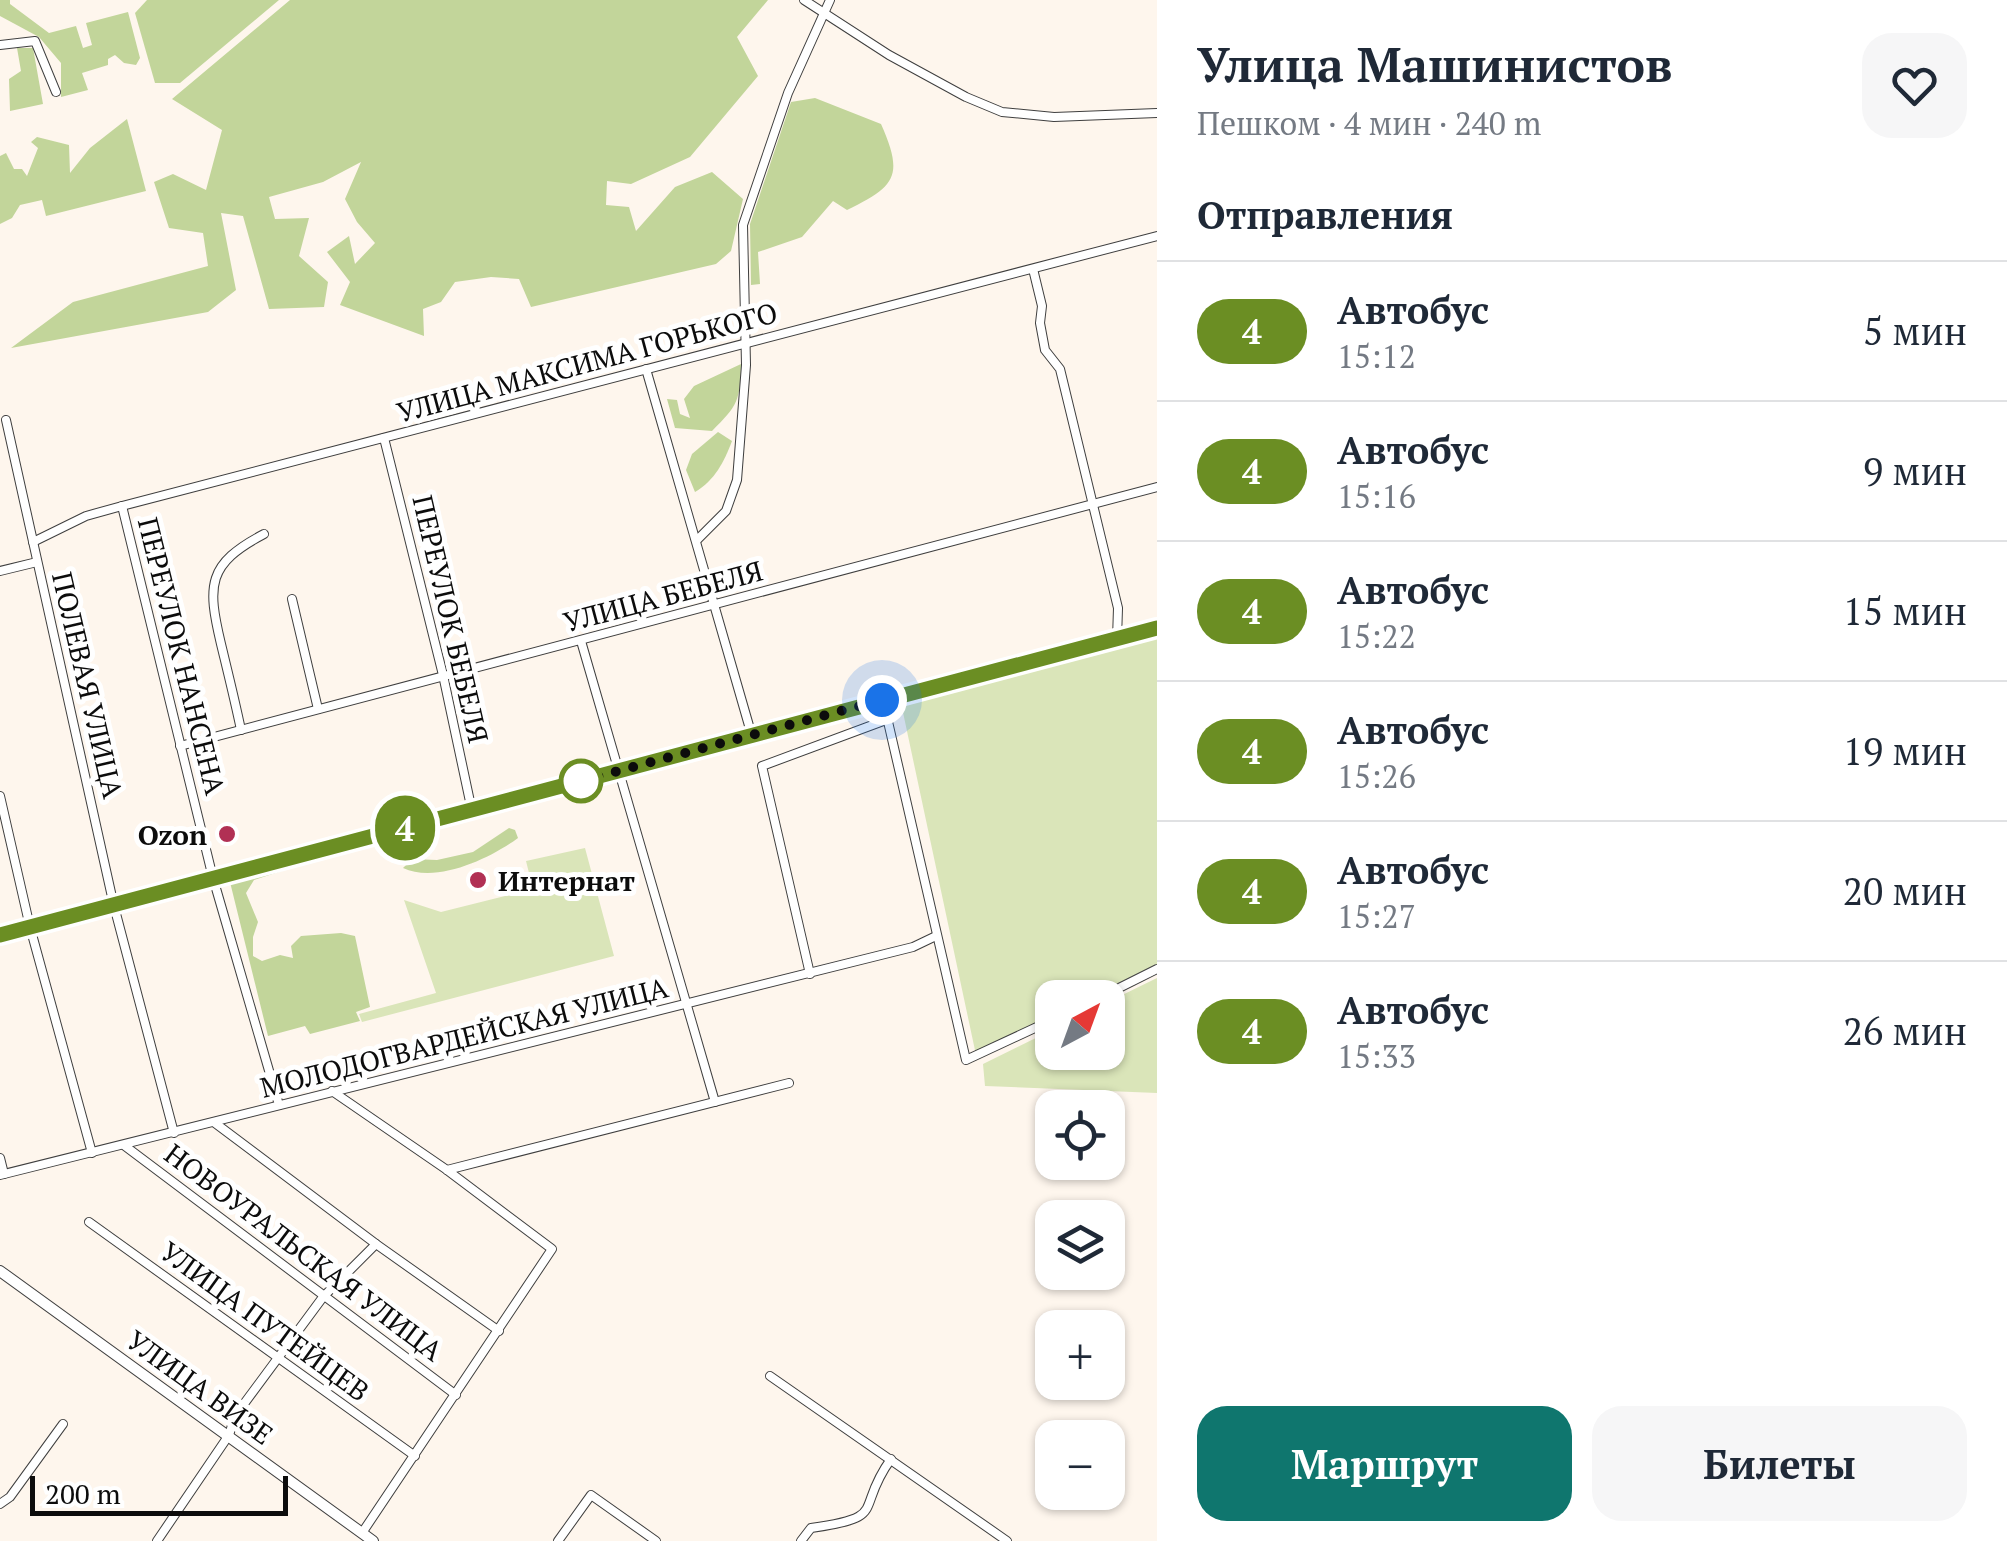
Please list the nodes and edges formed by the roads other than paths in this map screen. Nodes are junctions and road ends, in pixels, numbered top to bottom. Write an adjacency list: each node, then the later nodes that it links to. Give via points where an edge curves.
1 (804, 0): 3 (street)
2 (830, 0): 3 (street)
3 (824, 12): 6 (street, via 889,55 1002,112); 9 (street, via 788,93 744,225)
4 (0, 44): 5 (street, via 35,41)
5 (56, 92)
6 (1157, 113)
7 (1157, 236): 8 (street, УЛИЦА МАКСИМА ГОРЬКОГО)
8 (1033, 269): 9 (street, УЛИЦА МАКСИМА ГОРЬКОГО); 14 (street, via 1045,350 1060,369)
9 (746, 343): 10 (street, УЛИЦА МАКСИМА ГОРЬКОГО); 17 (street, via 737,480 726,511)
10 (646, 369): 12 (street, УЛИЦА МАКСИМА ГОРЬКОГО); 17 (street)
11 (6, 420): 18 (street, ПОЛЕВАЯ УЛИЦА)
12 (384, 438): 15 (street, УЛИЦА МАКСИМА ГОРЬКОГО); 26 (street, ПЕРЕУЛОК БЕБЕЛЯ)
13 (1157, 487): 14 (street, УЛИЦА БЕБЕЛЯ)
14 (1093, 504): 22 (street, УЛИЦА БЕБЕЛЯ); 24 (street, via 1118,608)
15 (122, 506): 18 (street, УЛИЦА МАКСИМА ГОРЬКОГО); 32 (street, ПЕРЕУЛОК НАНСЕНА)
16 (264, 534): 30 (street, via 222,564 211,602)
17 (697, 540): 22 (street)
18 (33, 542): 19 (street, ПОЛЕВАЯ УЛИЦА)
19 (37, 562): 20 (street); 37 (street, ПОЛЕВАЯ УЛИЦА)
20 (0, 570)
21 (292, 599): 28 (street)
22 (716, 606): 25 (street, УЛИЦА БЕБЕЛЯ); 31 (street)
23 (1157, 628): 24 (main road)
24 (1118, 639): 27 (main road)
25 (581, 641): 26 (street, УЛИЦА БЕБЕЛЯ); 33 (street)
26 (443, 675): 28 (street, УЛИЦА БЕБЕЛЯ); 35 (street, ПЕРЕУЛОК БЕБЕЛЯ)
27 (882, 700): 29 (street); 31 (main road)
28 (318, 709): 30 (street, УЛИЦА БЕБЕЛЯ)
29 (886, 720): 40 (street); 42 (street, via 762,766)
30 (241, 730): 32 (street, УЛИЦА БЕБЕЛЯ)
31 (752, 736): 33 (main road)
32 (180, 746): 36 (street, ПЕРЕУЛОК НАНСЕНА)
33 (621, 770): 35 (main road); 44 (street)
34 (0, 796): 38 (street)
35 (472, 811): 36 (main road)
36 (213, 878): 37 (main road); 49 (street, ПЕРЕУЛОК НАНСЕНА)
37 (114, 906): 38 (main road); 51 (street, ПОЛЕВАЯ УЛИЦА)
38 (30, 927): 39 (main road); 53 (street)
39 (0, 935)
40 (936, 936): 42 (street, МОЛОДОГВАРДЕЙСКАЯ УЛИЦА); 45 (street, via 966,1060)
41 (1157, 969): 43 (street)
42 (810, 974): 44 (street, МОЛОДОГВАРДЕЙСКАЯ УЛИЦА)
43 (1125, 985)
44 (685, 1006): 47 (street, МОЛОДОГВАРДЕЙСКАЯ УЛИЦА); 48 (street)
45 (1035, 1028)
46 (789, 1083): 48 (street)
47 (332, 1092): 49 (street, МОЛОДОГВАРДЕЙСКАЯ УЛИЦА); 55 (street)
48 (715, 1102): 55 (street)
49 (279, 1106): 50 (street, МОЛОДОГВАРДЕЙСКАЯ УЛИЦА)
50 (215, 1122): 51 (street, МОЛОДОГВАРДЕЙСКАЯ УЛИЦА); 58 (street)
51 (174, 1133): 52 (street, МОЛОДОГВАРДЕЙСКАЯ УЛИЦА)
52 (125, 1146): 53 (street, МОЛОДОГВАРДЕЙСКАЯ УЛИЦА); 60 (street, НОВОУРАЛЬСКАЯ УЛИЦА)
53 (92, 1154): 56 (street, МОЛОДОГВАРДЕЙСКАЯ УЛИЦА)
54 (0, 1158): 56 (street)
55 (446, 1170): 61 (street, via 552,1248)
56 (2, 1175)
57 (90, 1222): 62 (street, УЛИЦА ПУТЕЙЦЕВ)
58 (376, 1244): 60 (street); 61 (street)
59 (0, 1271): 66 (street, УЛИЦА ВИЗЕ)
60 (323, 1297): 62 (street); 64 (street, НОВОУРАЛЬСКАЯ УЛИЦА)
61 (499, 1331): 64 (street)
62 (278, 1358): 66 (street, via 235,1416); 67 (street, УЛИЦА ПУТЕЙЦЕВ)
63 (770, 1376): 68 (street)
64 (456, 1395): 67 (street)
65 (62, 1424): 69 (street)
66 (229, 1435): 70 (street, УЛИЦА ВИЗЕ); 71 (street)
67 (415, 1456): 70 (street)
68 (890, 1460): 75 (street, via 860,1518 810,1528); 76 (street)
69 (0, 1504)
70 (362, 1533): 72 (street, УЛИЦА ВИЗЕ)
71 (157, 1541)
72 (373, 1541)
73 (558, 1541): 74 (street, via 591,1494)
74 (656, 1541)
75 (800, 1541)
76 (1007, 1541)

